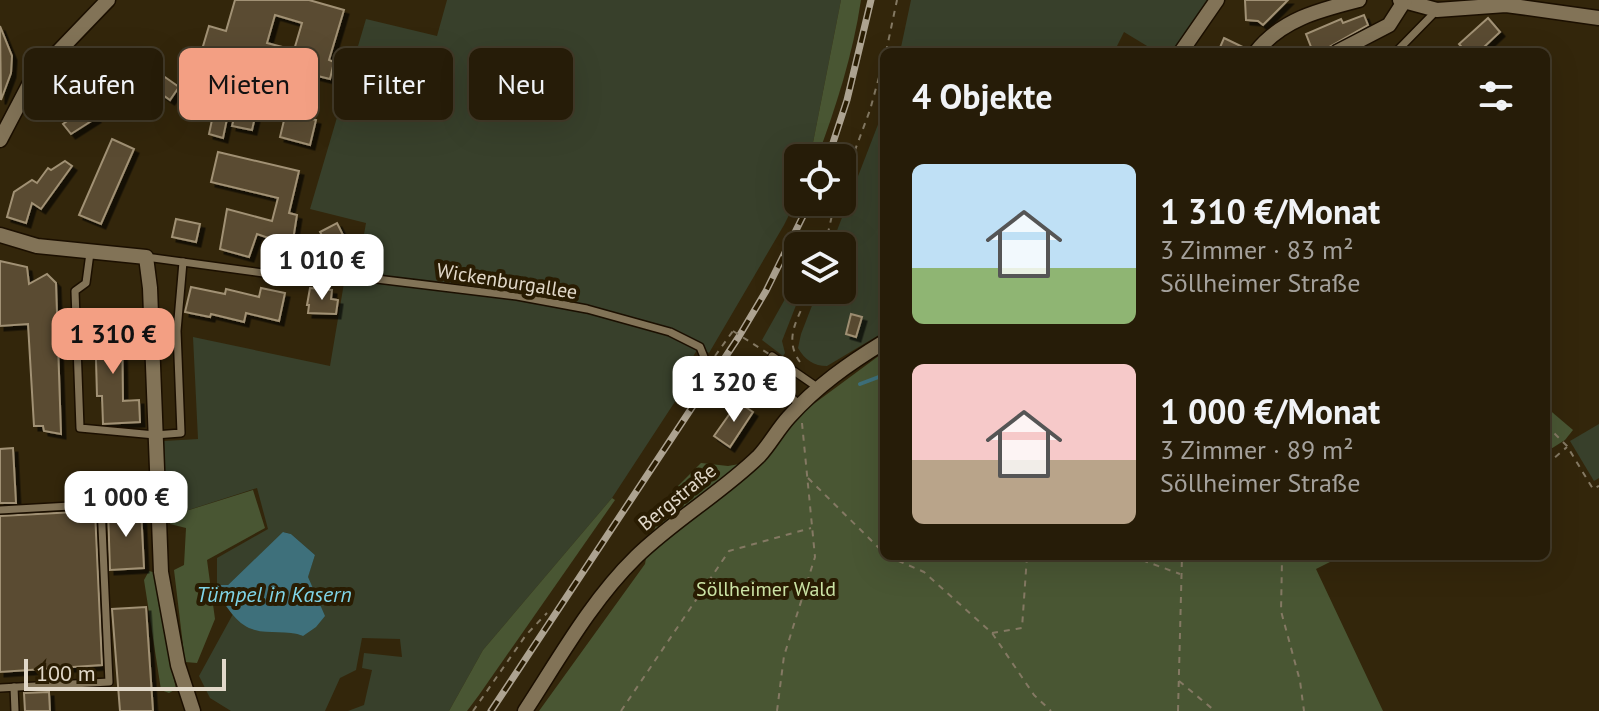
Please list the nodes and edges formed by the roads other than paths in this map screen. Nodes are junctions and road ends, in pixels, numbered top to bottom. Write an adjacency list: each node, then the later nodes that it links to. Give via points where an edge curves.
1 (108, 0): 11 (street, via 32,79)
2 (1217, 0): 7 (street)
3 (1359, 0): 8 (street, via 1297,18)
4 (1403, 0): 5 (street); 9 (street, via 1389,25)
5 (1438, 5): 6 (street, via 1506,5); 10 (lane)
6 (1599, 18)
7 (1184, 48)
8 (1260, 48)
9 (1345, 48)
10 (1400, 48)
11 (0, 140)
12 (0, 235): 13 (street)
13 (90, 253): 14 (street); 22 (lane, via 86,283 75,291 80,428)
14 (146, 257): 15 (lane, Wickenburgallee); 22 (street)
15 (183, 262): 18 (lane, Wickenburgallee, via 292,277 352,276 587,309 670,332 700,347); 22 (lane, via 177,331 181,433)
16 (880, 344): 20 (street, Bergstraße)
17 (772, 356): 20 (lane)
18 (709, 362)
19 (751, 377): 21 (lane, via 781,388)
20 (817, 387): 21 (street, Bergstraße)
21 (800, 406): 32 (street, Bergstraße, via 759,455 633,560)
22 (155, 435): 23 (street)
23 (157, 492): 25 (lane, via 141,502); 31 (street, via 161,572 178,665)
24 (40, 497): 26 (lane)
25 (101, 505): 26 (lane); 28 (lane, via 109,682)
26 (41, 508): 27 (lane)
27 (0, 510)
28 (14, 687): 29 (lane); 30 (lane)
29 (0, 688)
30 (15, 711)
31 (193, 711)
32 (525, 711)

